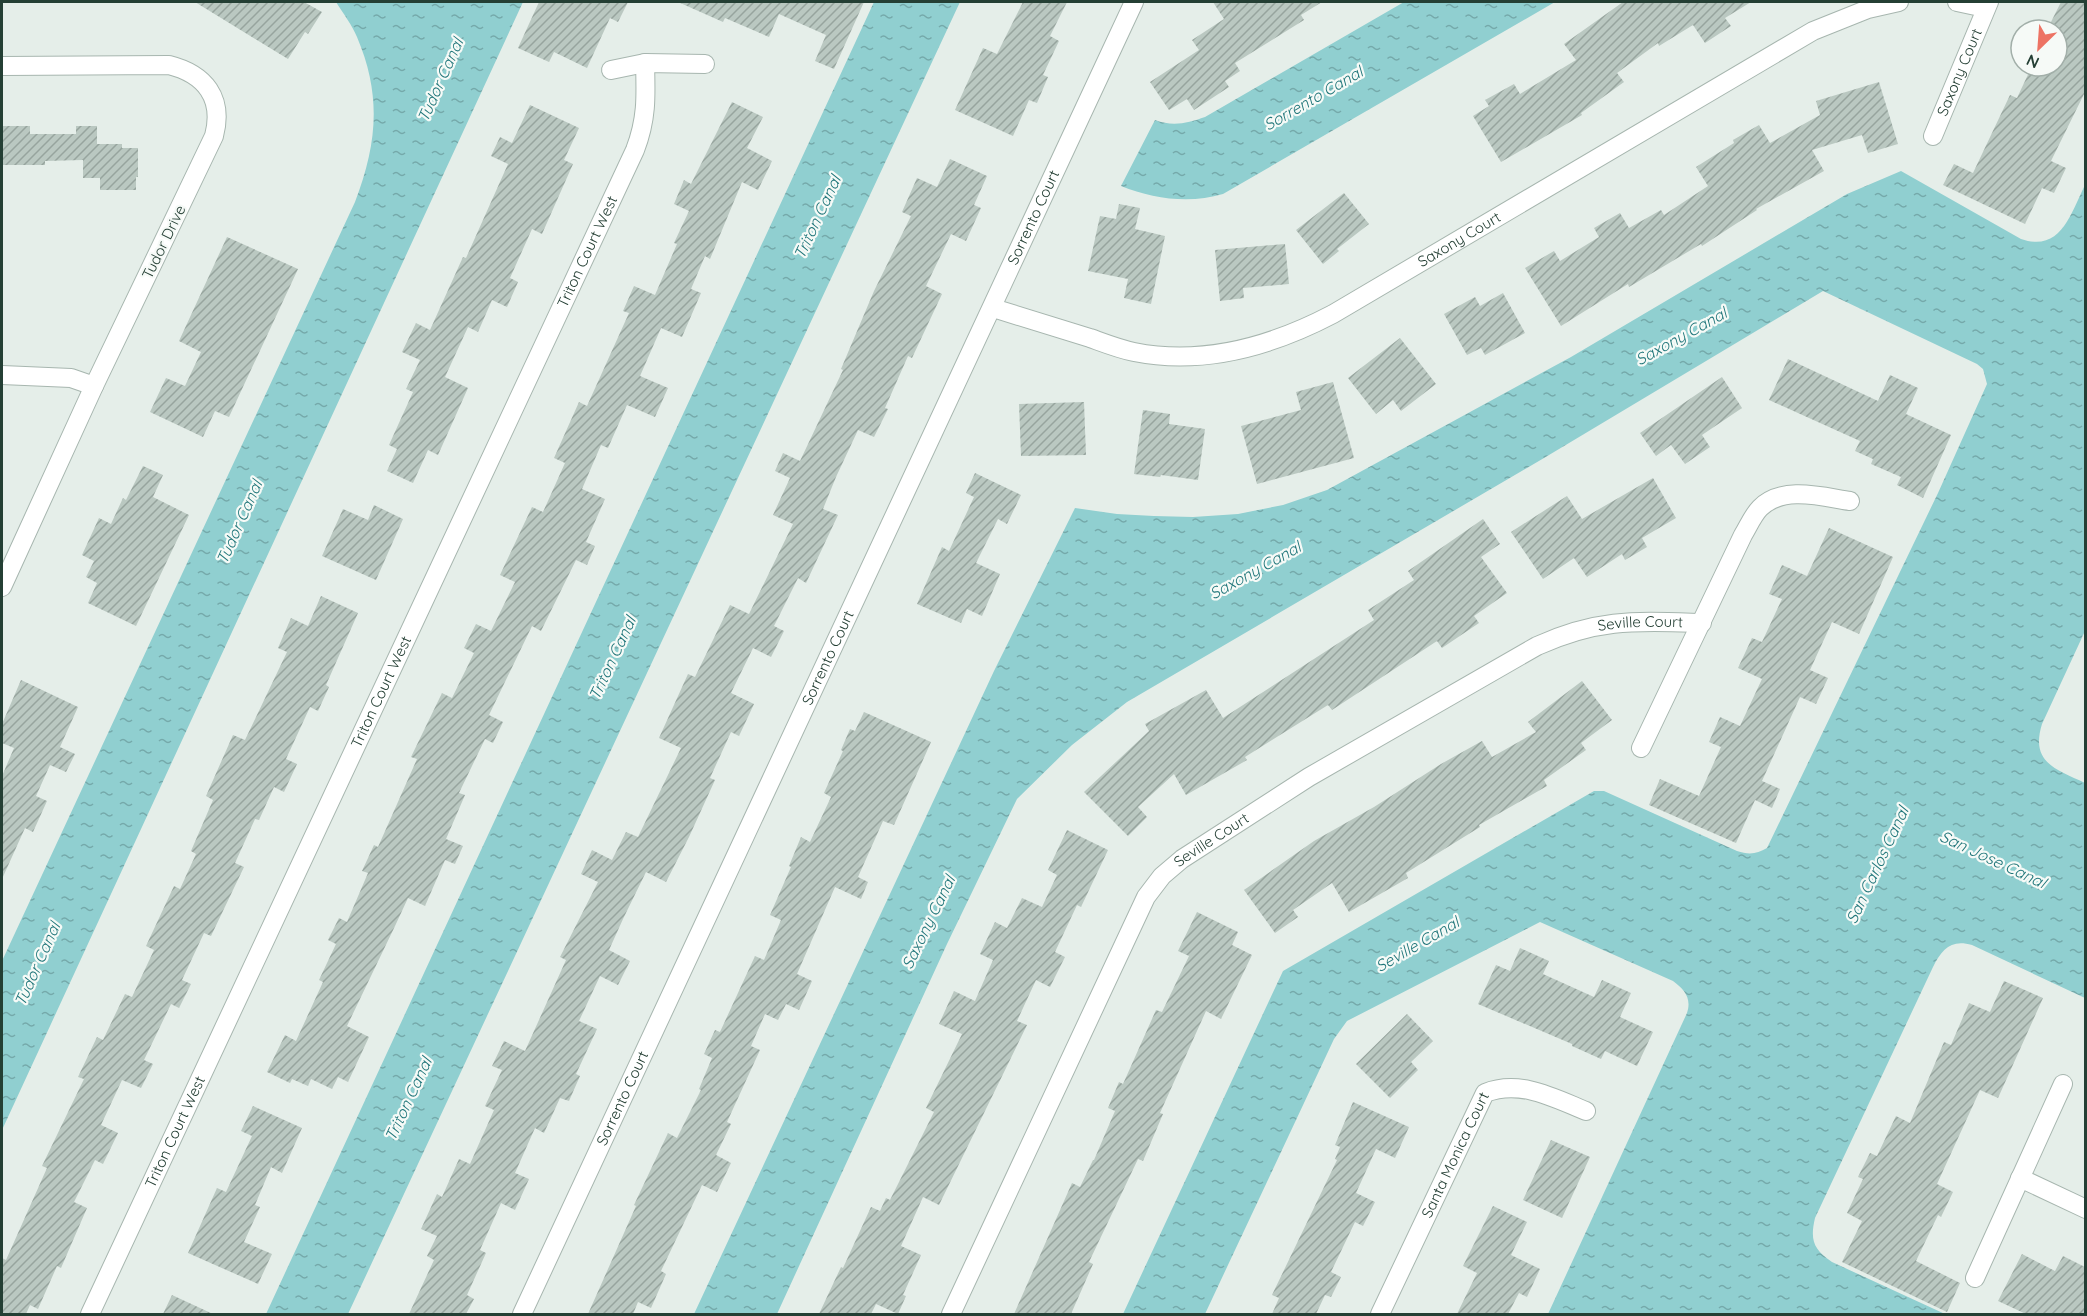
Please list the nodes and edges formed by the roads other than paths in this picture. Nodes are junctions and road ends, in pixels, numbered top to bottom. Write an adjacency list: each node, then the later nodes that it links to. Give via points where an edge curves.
1 (1134, 2): 10 (street, Sorrento Court)
2 (1899, 2): 10 (street, Saxony Court, via 1868,9 1814,32 1333,314 1268,344 1197,356 1133,352)
3 (1957, 2): 4 (street, Saxony Court)
4 (1987, 5): 9 (street, Saxony Court)
5 (645, 63): 6 (street); 8 (street); 22 (street, Triton Court West, via 646,111 635,150)
6 (705, 64)
7 (2, 66): 12 (street, Tudor Drive, via 169,65 199,77 217,108 214,136)
8 (611, 70)
9 (1933, 136)
10 (993, 308): 23 (street, Sorrento Court)
11 (2, 375): 12 (street, via 71,378)
12 (94, 386): 14 (street, Tudor Drive)
13 (1850, 501): 15 (street, Seville Court, via 1799,494 1778,498 1761,507 1743,535)
14 (2, 587)
15 (1702, 623): 16 (street, Seville Court); 24 (street, Seville Court, via 1608,623 1537,646 1309,777 1162,876 1146,897)
16 (1641, 748)
17 (2063, 1084): 19 (street)
18 (1586, 1111): 25 (street, Santa Monica Court, via 1533,1090 1515,1087 1485,1093)
19 (2020, 1178): 20 (street); 21 (street)
20 (2085, 1209)
21 (1975, 1278)
22 (90, 1314)
23 (522, 1314)
24 (951, 1314)
25 (1380, 1314)

